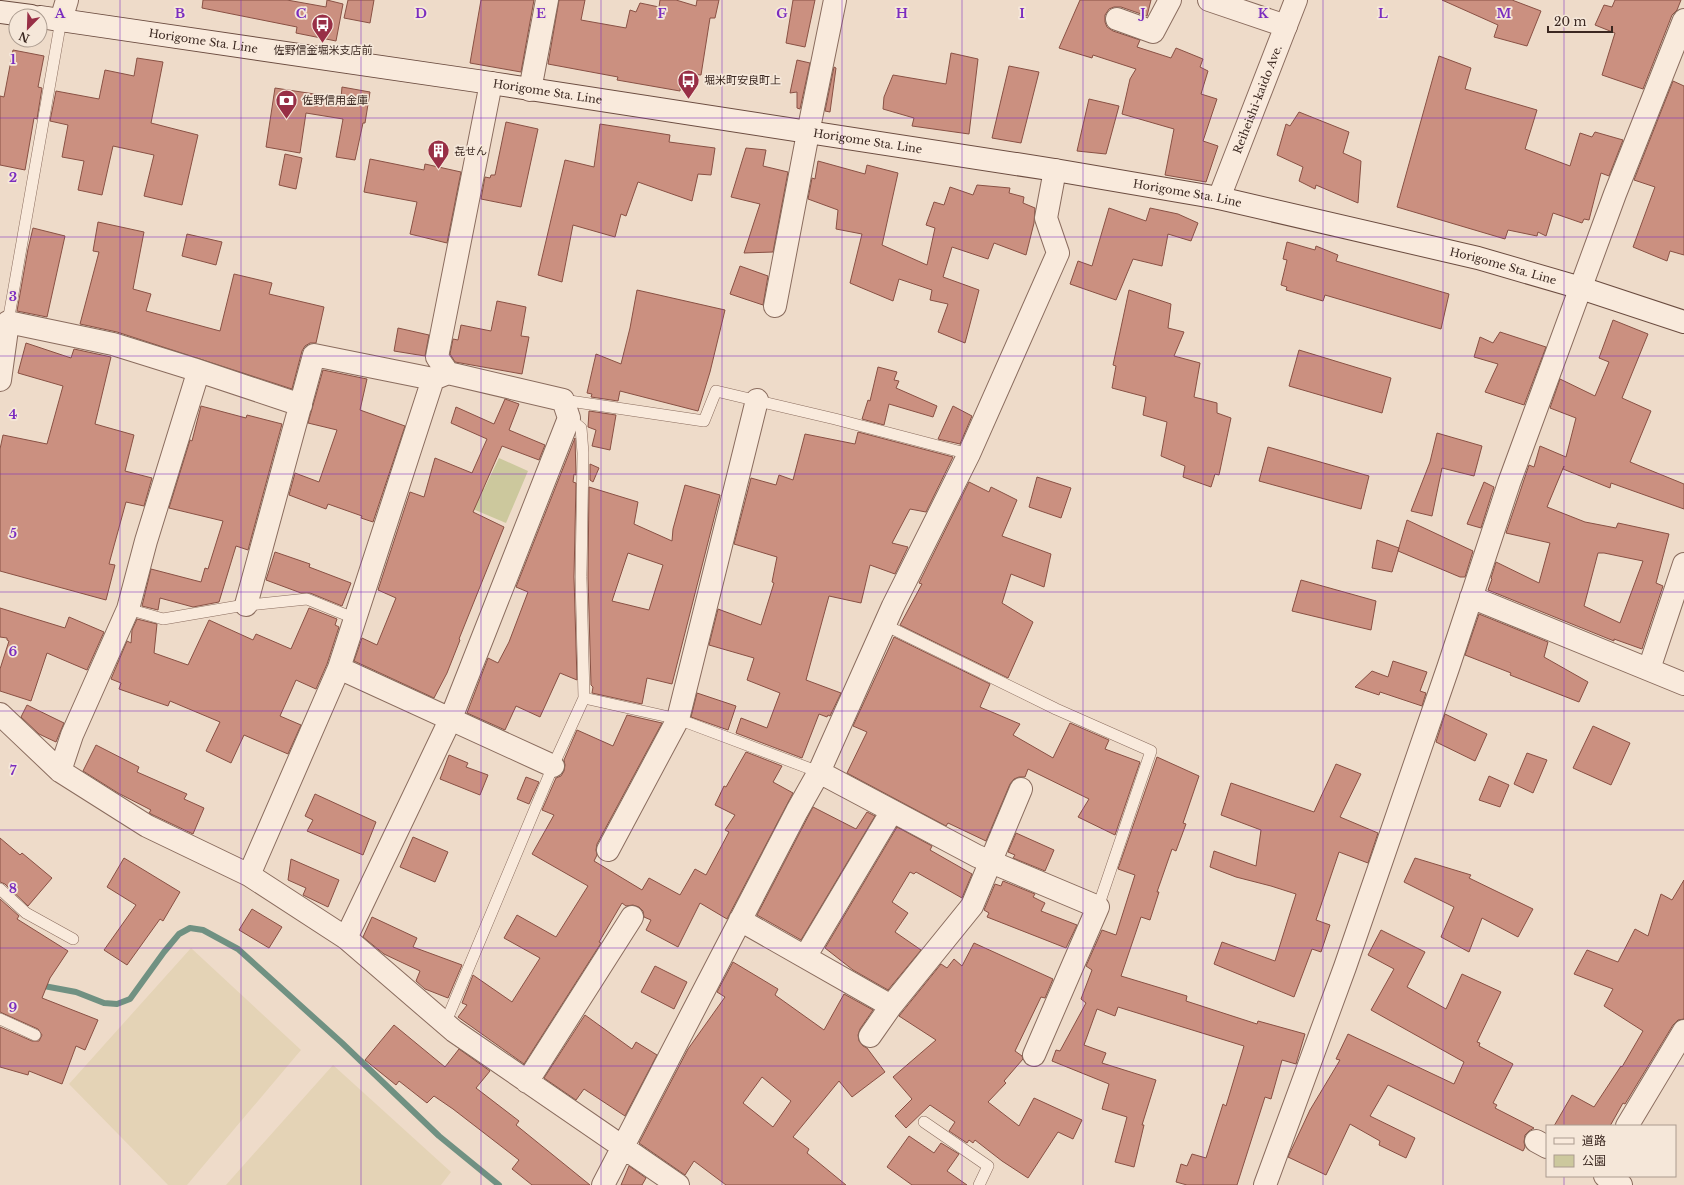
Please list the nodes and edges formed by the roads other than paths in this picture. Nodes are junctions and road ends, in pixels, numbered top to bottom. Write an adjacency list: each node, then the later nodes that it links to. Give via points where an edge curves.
1 (547, 0): 12 (street)
2 (835, 0): 13 (street)
3 (1170, 0): 8 (street, via 1152,32)
4 (1209, 0): 10 (street)
5 (1296, 0): 10 (street, Reiheishi-kaido Ave.)
6 (64, 10): 7 (street, Horigome Sta. Line); 11 (street, Horigome Sta. Line); 18 (lane)
7 (48, 15)
8 (1116, 19)
9 (1684, 20): 16 (street)
10 (1286, 26): 15 (street, Reiheishi-kaido Ave.)
11 (491, 83): 12 (street, Horigome Sta. Line); 21 (street, via 437,357)
12 (530, 90): 13 (street, Horigome Sta. Line)
13 (808, 133): 14 (street, Horigome Sta. Line); 17 (street)
14 (1055, 170): 15 (street, Horigome Sta. Line); 26 (street, via 1046,218 1058,253)
15 (1219, 198): 16 (street, Horigome Sta. Line, via 1478,258)
16 (1581, 288): 19 (street, Horigome Sta. Line); 28 (street, via 1509,483)
17 (776, 306)
18 (8, 322): 20 (street, via 113,344); 22 (street)
19 (1684, 322)
20 (193, 369): 24 (street); 30 (street, via 197,376 196,382 146,541)
21 (440, 376): 24 (street, via 314,355); 25 (street); 31 (street)
22 (0, 380)
23 (757, 400): 25 (lane, via 716,391 704,421); 26 (lane); 39 (street)
24 (301, 405): 29 (street)
25 (566, 409): 36 (lane, via 581,428 583,452 581,577); 38 (street)
26 (969, 454): 32 (street)
27 (1684, 564): 34 (street)
28 (1471, 597): 34 (street); 70 (street, via 1345,967)
29 (246, 605): 30 (lane, via 163,619); 31 (lane, via 307,600)
30 (128, 609): 41 (street, via 72,735)
31 (356, 619): 33 (street)
32 (885, 625): 42 (street); 49 (lane, via 1056,709 1151,751)
33 (339, 668): 38 (street); 47 (street)
34 (1649, 668): 35 (street)
35 (1684, 684)
36 (584, 698): 39 (lane); 40 (lane)
37 (0, 714): 41 (street)
38 (450, 718): 40 (street); 52 (street)
39 (678, 719): 42 (lane); 45 (street)
40 (553, 766): 57 (lane)
41 (60, 771): 47 (street, via 147,826)
42 (819, 772): 44 (street); 51 (street)
43 (1021, 789): 46 (street)
44 (892, 811): 46 (street); 54 (street)
45 (608, 850)
46 (991, 861): 49 (street); 55 (street, via 972,906)
47 (249, 875): 52 (street)
48 (0, 889): 53 (lane, via 26,913)
49 (1098, 907): 61 (street)
50 (632, 917): 62 (street)
51 (740, 920): 54 (street); 65 (street)
52 (346, 938): 57 (street)
53 (73, 939)
54 (805, 957): 55 (street)
55 (891, 1006): 60 (street)
56 (0, 1019): 59 (lane)
57 (445, 1024): 62 (street)
58 (1684, 1031): 64 (street)
59 (35, 1035)
60 (870, 1036)
61 (1034, 1055)
62 (527, 1082): 65 (street)
63 (924, 1122): 69 (lane, via 988,1166)
64 (1629, 1125)
65 (622, 1147): 67 (street); 68 (street)
66 (1599, 1177): 71 (street)
67 (603, 1185)
68 (678, 1185)
69 (979, 1185)
70 (1265, 1185)
71 (1621, 1185)

